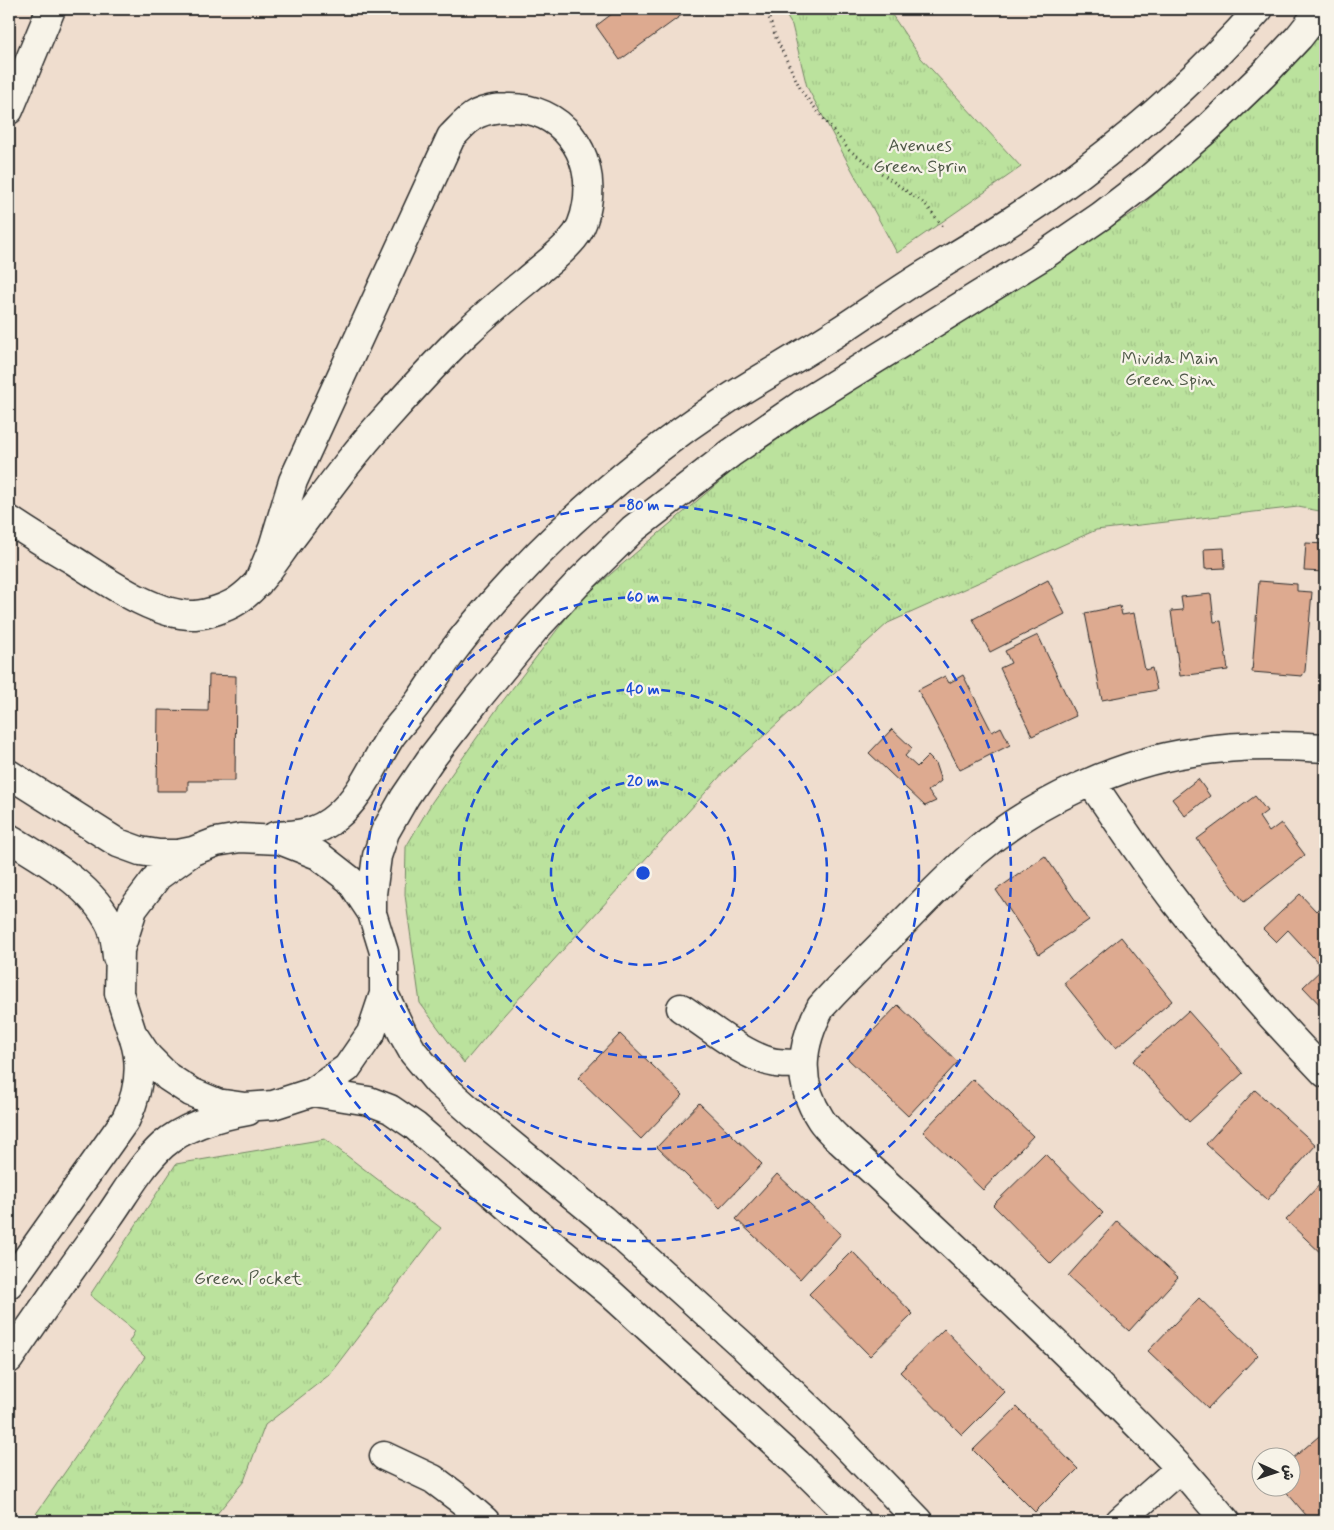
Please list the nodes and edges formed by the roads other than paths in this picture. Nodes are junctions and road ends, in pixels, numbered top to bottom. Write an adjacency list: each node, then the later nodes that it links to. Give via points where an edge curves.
1 (51, 9): 4 (street)
2 (1259, 9): 11 (street, via 1216,56 1133,131 1074,178 837,333 721,403 635,466 578,514 488,608 391,736 351,804 334,819 316,830 298,835)
3 (1321, 9): 13 (street, via 1258,80 1136,190 1044,255 801,405 724,458 633,529 534,630 442,744 405,796 385,832 377,856)
4 (11, 97)
5 (9, 520): 6 (street, via 148,604 171,612 195,615 214,611 237,601)
6 (258, 583): 6 (street, via 351,458 413,388 466,334 573,240 587,205 589,182 585,161 563,127 548,116 532,110 496,108 464,123 451,137 293,481 273,547)
7 (1325, 748): 9 (street, via 1250,747 1193,752 1158,759)
8 (9, 774): 12 (street, via 118,843 159,854)
9 (1091, 782): 18 (street, via 1013,825 977,851 944,882 821,1007 811,1025); 19 (street, via 1177,904 1280,1027)
10 (9, 838): 14 (street, via 84,889 104,912 116,946)
11 (240, 838): 12 (street, via 216,842); 13 (street, via 280,840 318,855 350,880)
12 (193, 851): 14 (street, via 158,876 133,910 120,950)
13 (372, 913): 15 (street, via 384,952)
14 (119, 993): 17 (street)
15 (384, 994): 20 (street, via 371,1033 347,1068); 29 (street, via 413,1052 438,1082 602,1219 742,1345 823,1422)
16 (681, 1008): 18 (street, via 752,1054 776,1063)
17 (132, 1033): 21 (street, via 148,1057 168,1077 191,1092 217,1102 245,1107); 22 (street, via 137,1048 139,1085 126,1119)
18 (803, 1063): 25 (street, via 811,1104 822,1122 1041,1329)
19 (1325, 1074)
20 (313, 1092): 21 (street); 28 (street, via 369,1101 390,1109 416,1126 609,1292)
21 (274, 1105): 23 (street, via 209,1121 164,1145 135,1179)
22 (9, 1284)
23 (9, 1359)
24 (384, 1456): 26 (street, via 433,1480)
25 (1180, 1468): 27 (street); 30 (street)
26 (474, 1518)
27 (1215, 1518)
28 (856, 1521)
29 (918, 1521)
30 (1120, 1521)

